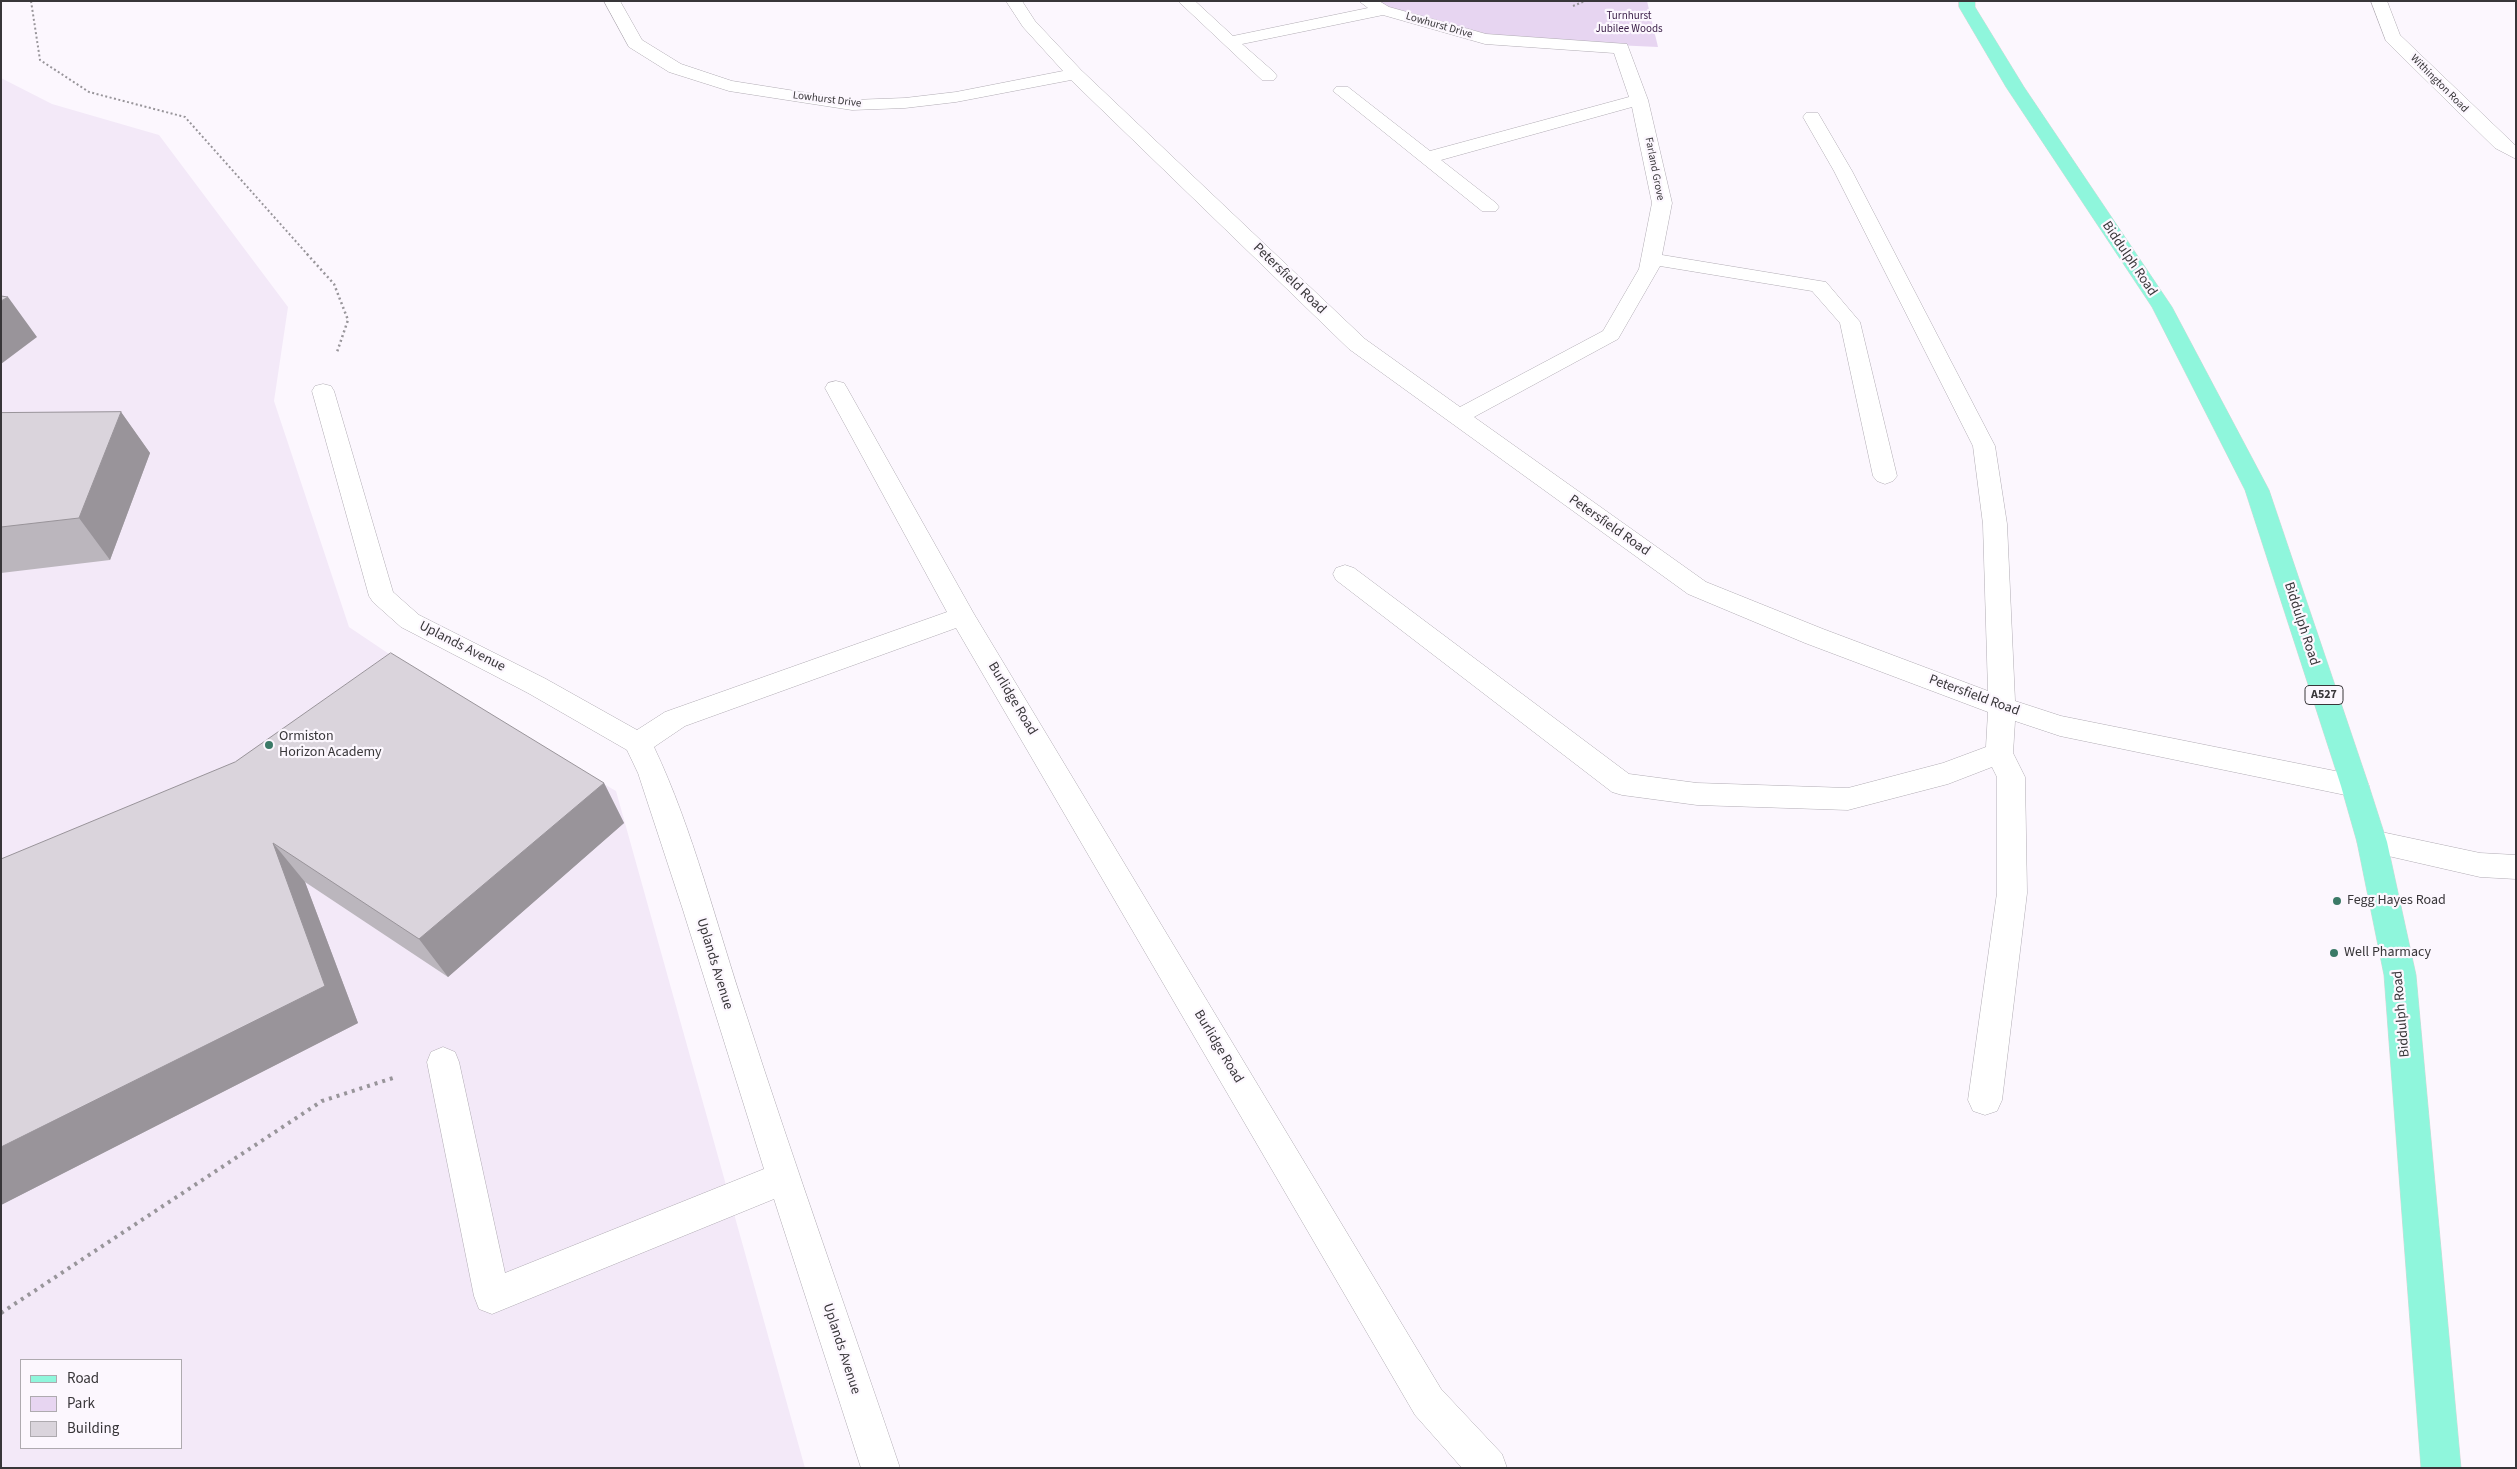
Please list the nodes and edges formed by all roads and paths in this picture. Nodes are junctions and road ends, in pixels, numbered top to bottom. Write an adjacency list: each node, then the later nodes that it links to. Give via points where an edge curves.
1 (30, 1): 21 (path, via 40,60 90,92 185,117 334,284 348,320)
2 (612, 1): 11 (street, Lowhurst Drive, via 635,43 675,68 738,88 852,105 887,104 956,97)
3 (1014, 1): 11 (street, Petersfield Road, via 1029,24)
4 (1186, 1): 10 (street)
5 (1367, 1): 8 (street, Lowhurst Drive)
6 (1967, 1): 29 (main road, Biddulph Road / A527, via 1967,7 2014,86 2162,307 2257,490)
7 (2379, 1): 16 (street, Withington Road, via 2392,37 2494,138)
8 (1383, 10): 9 (street, Lowhurst Drive); 10 (street)
9 (1485, 39): 14 (street, Farland Grove, via 1621,48)
10 (1230, 42): 12 (street)
11 (1075, 74): 22 (street, Petersfield Road, via 1357,344)
12 (1268, 76)
13 (1342, 91): 17 (street)
14 (1639, 100): 17 (street); 19 (street, Farland Grove, via 1662,203)
15 (1812, 117): 26 (street, via 1984,446 1995,524)
16 (2516, 154)
17 (1427, 158): 18 (street)
18 (1489, 208)
19 (1651, 258): 22 (street, Farland Grove, via 1649,269 1611,335); 23 (street, via 1819,286 1850,322)
20 (836, 388): 25 (street, Burlidge Road)
21 (324, 391): 27 (street, Uplands Avenue, via 382,596 410,621 537,686)
22 (1458, 417): 26 (street, Petersfield Road, via 1697,588)
23 (1885, 476)
24 (1345, 574): 28 (street, via 1622,784 1697,794 1848,799 1948,773)
25 (962, 616): 27 (street, via 675,718); 37 (street, Burlidge Road, via 1428,1402)
26 (2002, 707): 28 (street); 29 (street, Petersfield Road, via 2060,726)
27 (638, 743): 34 (street, Uplands Avenue, via 652,773 698,910)
28 (1999, 753): 33 (street, via 2011,777 2012,893)
29 (2355, 786): 30 (main road, Biddulph Road / A527)
30 (2372, 842): 31 (street, via 2480,865); 38 (main road, Biddulph Road / A527, via 2400,975)
31 (2516, 867)
32 (443, 1062): 34 (street, via 492,1296); 35 (path, via 322,1101)
33 (1985, 1100)
34 (784, 1178): 36 (street, Uplands Avenue)
35 (1, 1313)
36 (881, 1468)
37 (1488, 1468)
38 (2441, 1468)

